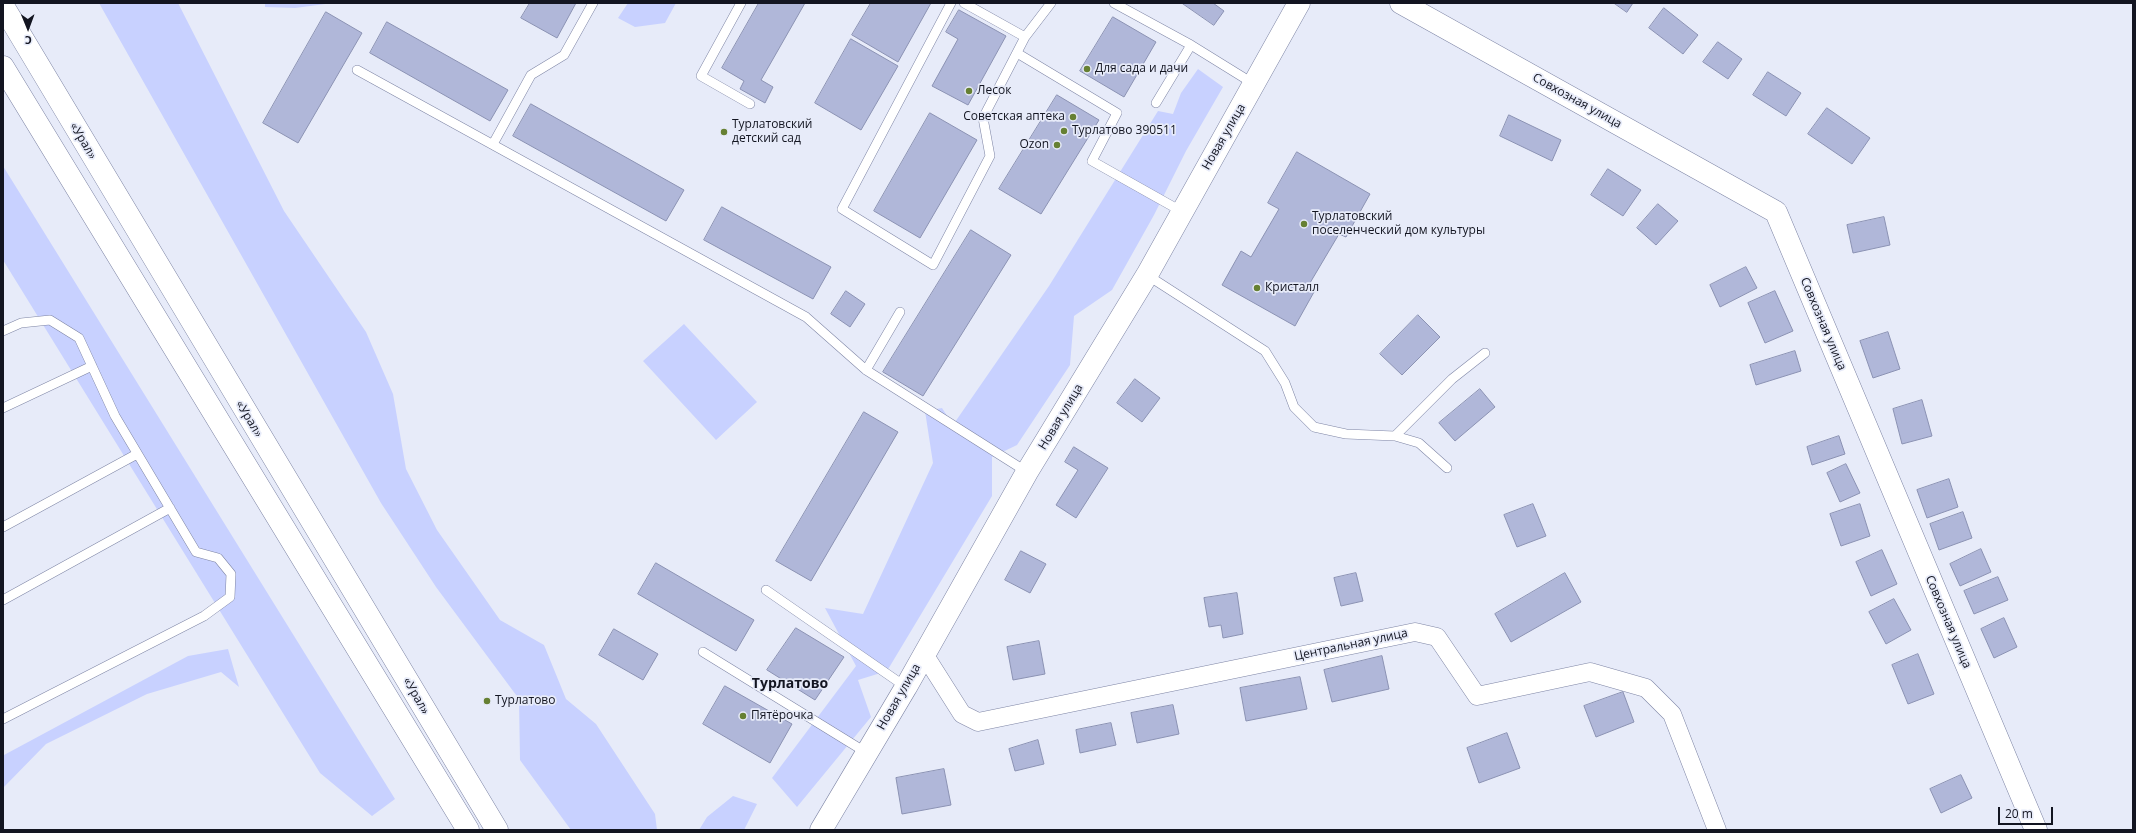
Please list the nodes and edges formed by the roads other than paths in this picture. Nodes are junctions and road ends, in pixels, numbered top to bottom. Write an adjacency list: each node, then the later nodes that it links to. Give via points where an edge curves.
1 (593, 3): 18 (lane, via 564,55 531,75)
2 (741, 3): 17 (lane, via 701,76)
3 (951, 3): 12 (lane, via 842,209 933,265 990,156 983,118)
4 (964, 3): 10 (lane)
5 (1051, 3): 10 (lane)
6 (1114, 3): 11 (lane)
7 (1299, 3): 15 (main road, Новая улица)
8 (1401, 3): 44 (main road, Совхозная улица, via 1776,212)
9 (3, 6): 41 (main road, «Урал»)
10 (1025, 37): 12 (lane)
11 (1191, 45): 15 (lane); 16 (lane)
12 (1017, 53): 19 (lane, via 1117,113 1092,161)
13 (3, 67): 40 (main road, «Урал»)
14 (357, 70): 18 (lane)
15 (1254, 84): 19 (main road, Новая улица)
16 (1156, 103)
17 (750, 104)
18 (493, 144): 25 (lane, via 806,317)
19 (1181, 211): 20 (main road, Новая улица)
20 (1147, 275): 27 (lane, via 1265,351 1285,383 1294,407 1314,427 1346,434); 30 (main road, Новая улица)
21 (900, 312): 25 (lane)
22 (3, 331): 24 (lane, via 21,323 50,320 79,338)
23 (1485, 353): 27 (lane, via 1452,379)
24 (92, 366): 26 (lane); 28 (lane, via 115,416)
25 (866, 370): 30 (lane)
26 (3, 408)
27 (1395, 436): 29 (lane, via 1419,442)
28 (137, 454): 31 (lane); 32 (lane)
29 (1447, 468)
30 (1027, 472): 36 (main road, Новая улица)
31 (170, 508): 34 (lane); 38 (lane, via 196,552 218,558 231,574 230,597 204,616)
32 (3, 527)
33 (766, 590): 37 (lane)
34 (3, 600)
35 (703, 652): 39 (lane)
36 (924, 654): 37 (main road, Новая улица); 43 (street, Центральная улица, via 962,714 978,722 1415,632 1437,637 1477,696 1590,672 1646,688 1672,714)
37 (906, 687): 39 (main road, Новая улица)
38 (3, 720)
39 (867, 753): 42 (main road, Новая улица)
40 (468, 830)
41 (497, 830)
42 (821, 830)
43 (1717, 830)
44 (2036, 830)

